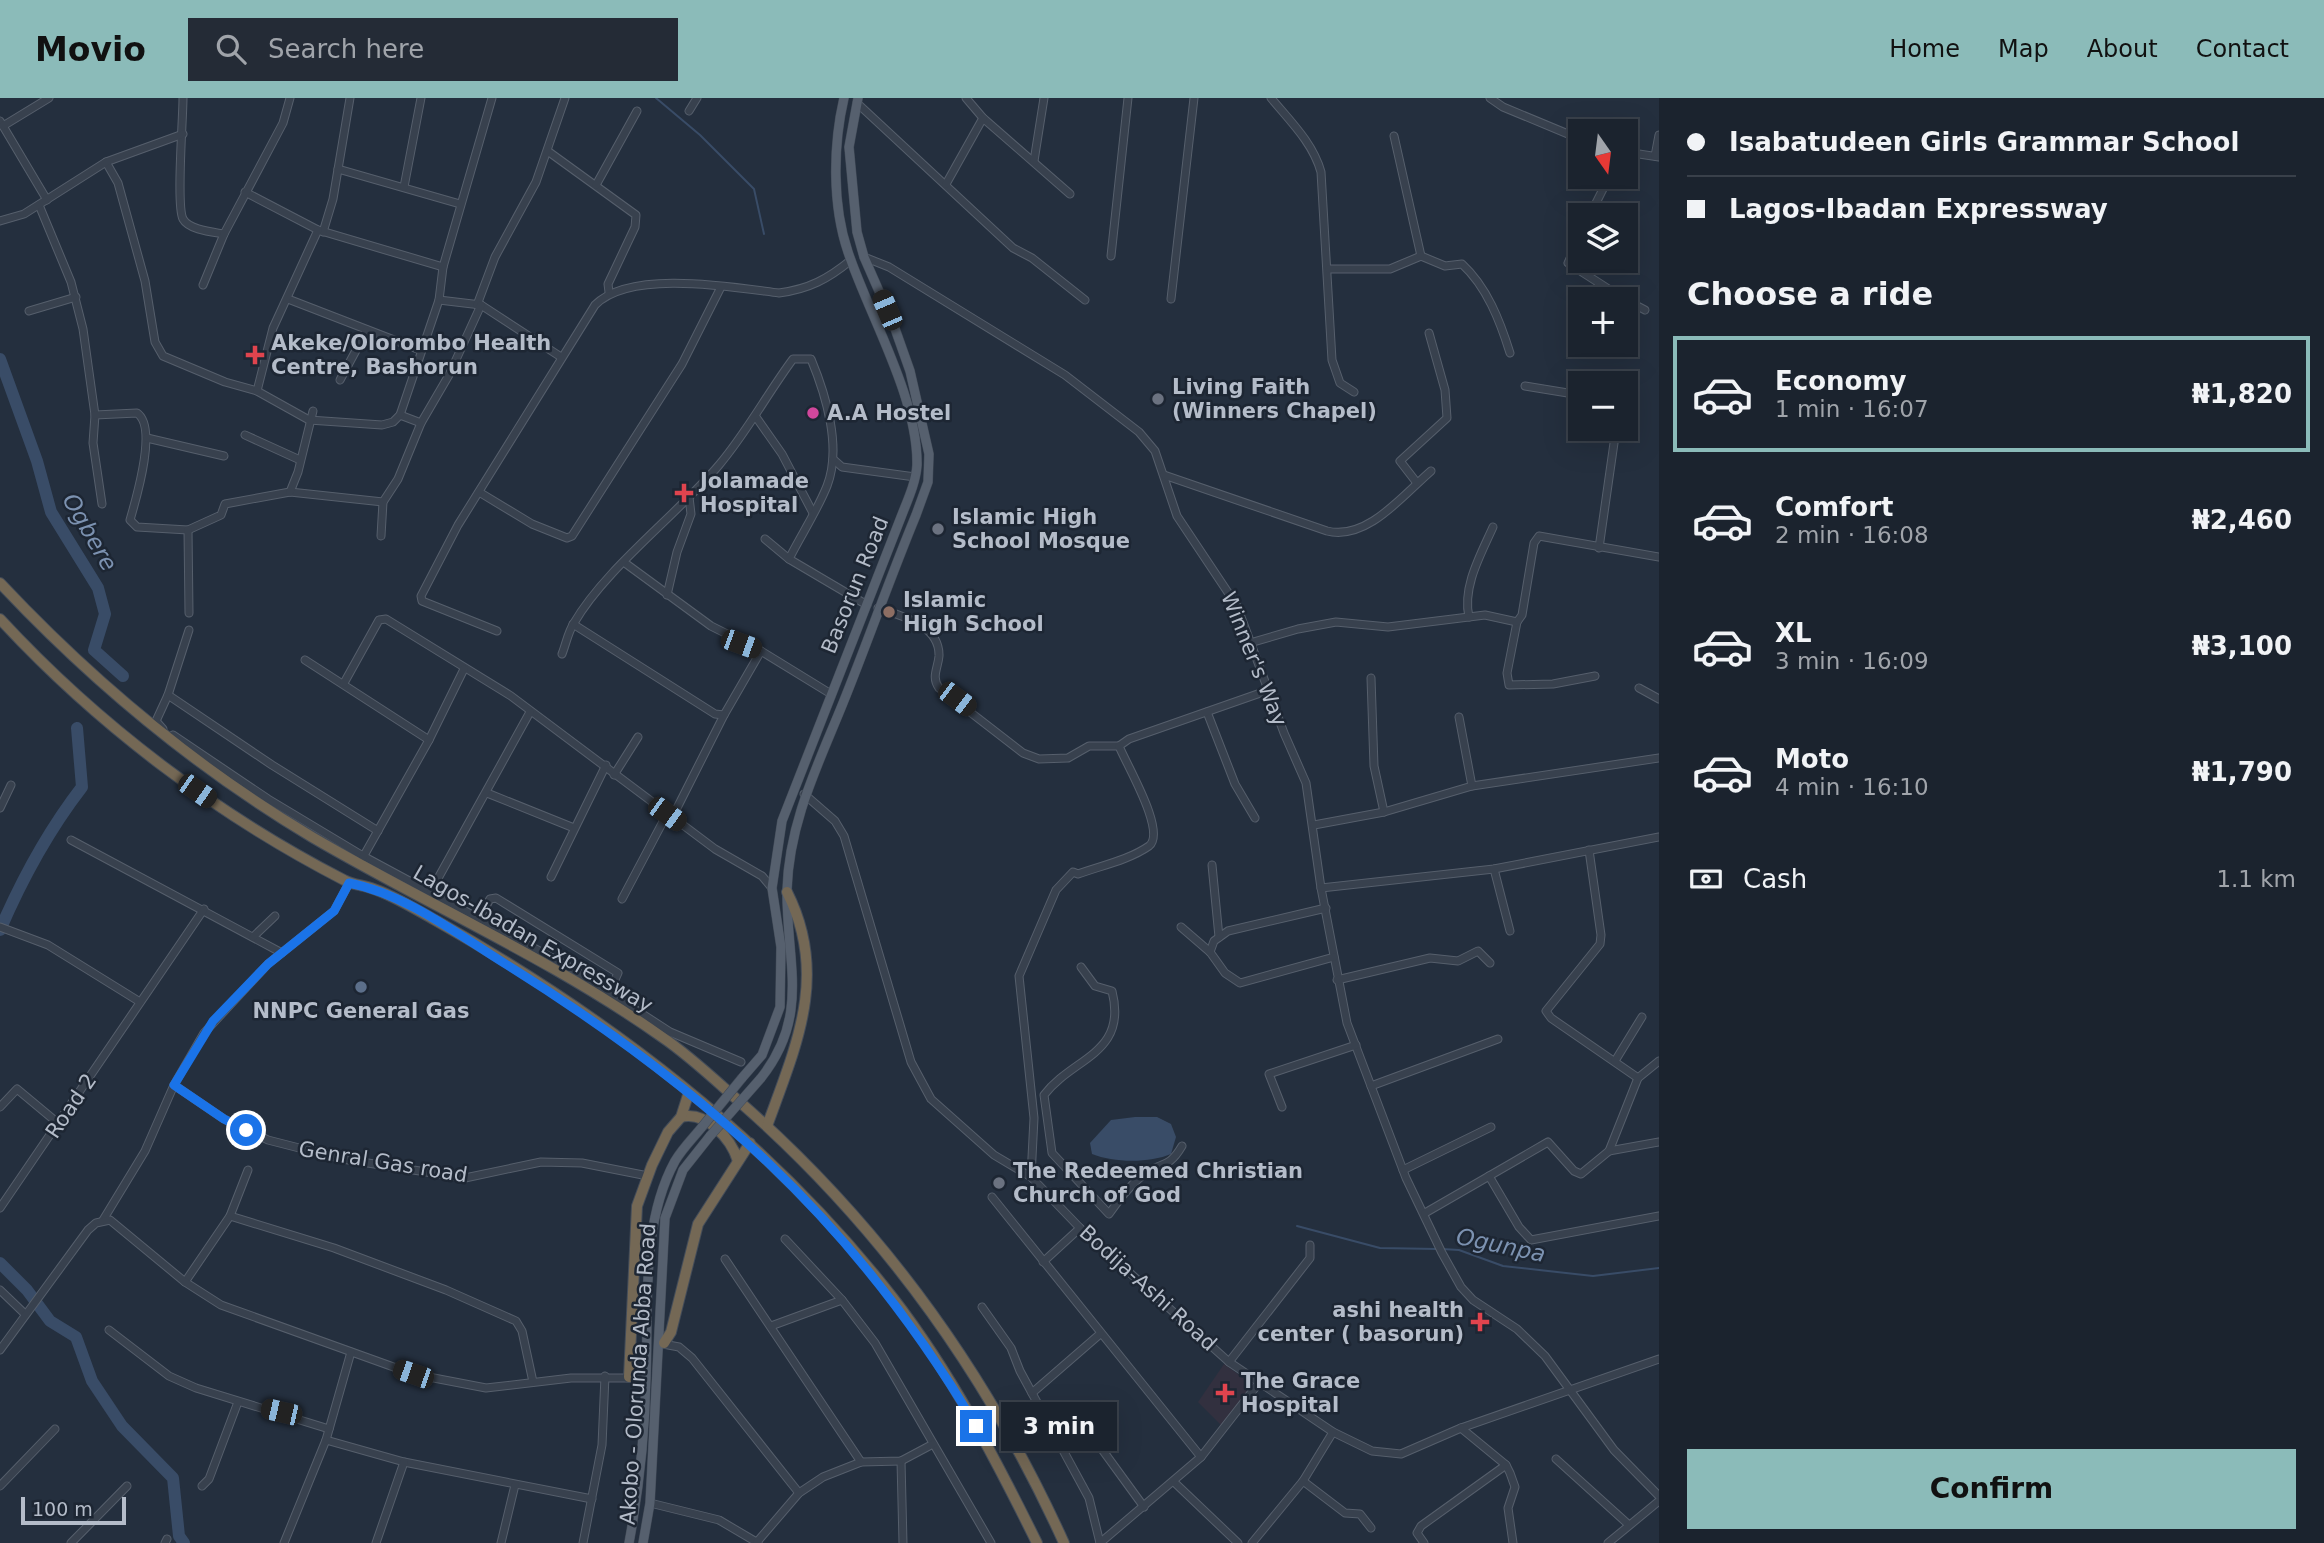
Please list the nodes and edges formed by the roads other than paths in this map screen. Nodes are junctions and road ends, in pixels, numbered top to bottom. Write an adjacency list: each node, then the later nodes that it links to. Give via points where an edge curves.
1 (49, 98): 20 (street)
2 (183, 98): 21 (street)
3 (290, 98): 34 (street, via 283,123)
4 (350, 98): 30 (street)
5 (421, 98): 33 (street)
6 (492, 98): 37 (street)
7 (565, 98): 25 (street)
8 (697, 98): 18 (street)
9 (844, 98): 45 (main road, Basorun Road, via 835,147)
10 (966, 98): 19 (street)
11 (1044, 98): 28 (street)
12 (1128, 98): 42 (street)
13 (1194, 98): 55 (street)
14 (1271, 98): 47 (street, via 1317,158)
15 (1490, 98): 22 (street)
16 (857, 101): 31 (street); 44 (main road, Basorun Road, via 849,160)
17 (637, 111): 32 (street)
18 (689, 111)
19 (983, 118): 28 (street); 31 (street)
20 (1, 124): 36 (street)
21 (183, 134): 29 (street); 41 (street, via 183,219 189,226)
22 (1568, 134)
23 (1659, 135): 27 (street)
24 (1394, 136): 43 (street)
25 (549, 152): 32 (street); 58 (street, via 495,257)
26 (1638, 154): 27 (street)
27 (1657, 157)
28 (1034, 161): 35 (street)
29 (106, 162): 36 (street); 69 (street, via 118,183 145,281 158,351 179,365)
30 (338, 169): 33 (street); 40 (street)
31 (946, 184): 57 (street, via 1013,248)
32 (596, 185): 52 (street, via 636,218 608,284)
33 (404, 187): 37 (street)
34 (245, 192): 40 (street); 41 (street)
35 (1070, 194)
36 (47, 200): 38 (street)
37 (460, 204): 46 (street)
38 (39, 205): 39 (street); 53 (street)
39 (0, 221)
40 (320, 231): 46 (street); 54 (street)
41 (224, 234): 49 (street)
42 (1111, 256)
43 (1421, 256): 47 (street, via 1390,269); 65 (street, via 1445,266 1462,264 1472,274 1499,318)
44 (864, 257): 85 (street, Winner's Way, via 935,293 1065,375 1139,432 1155,451); 95 (main road, Basorun Road, via 893,323 924,425 930,466)
45 (851, 260): 51 (street, via 820,283 791,291); 86 (main road, Basorun Road, via 896,374 912,437)
46 (443, 267): 56 (street)
47 (1329, 269): 70 (street, via 1332,360 1340,383)
48 (1581, 273): 50 (street)
49 (203, 285)
50 (1598, 286)
51 (722, 287): 52 (street, via 652,284); 89 (street, via 682,364 572,536 533,524)
52 (610, 292): 66 (street, via 595,305)
53 (76, 297): 61 (street); 73 (street)
54 (288, 299): 62 (street); 69 (street, via 273,328)
55 (1171, 299)
56 (439, 300): 58 (street); 64 (street)
57 (1085, 300)
58 (479, 305): 66 (street); 77 (street, via 449,375)
59 (1638, 306): 60 (street)
60 (1645, 310)
61 (29, 311)
62 (367, 330): 64 (street); 67 (street)
63 (1429, 332): 87 (street, via 1445,390 1447,418 1400,461)
64 (420, 350): 74 (street)
65 (1510, 353)
66 (561, 357): 89 (street)
67 (340, 380)
68 (1525, 386): 71 (street)
69 (257, 391): 76 (street)
70 (1354, 392)
71 (1568, 393)
72 (313, 411): 76 (street)
73 (95, 415): 79 (street, via 138,413); 92 (street, via 93,443)
74 (400, 415): 76 (street, via 382,425); 77 (street)
75 (756, 417): 82 (street, via 793,359 811,359); 90 (street); 94 (street)
76 (309, 420): 83 (street)
77 (421, 423): 91 (street, via 398,479)
78 (245, 435): 83 (street)
79 (147, 438): 81 (street); 97 (street, via 130,520 137,527)
80 (1614, 441): 100 (street)
81 (224, 456)
82 (833, 459): 86 (street, via 842,467); 94 (street, via 827,488)
83 (300, 460): 88 (street)
84 (1431, 471): 87 (street)
85 (1164, 475): 87 (street, via 1344,534 1367,524); 115 (street, Winner's Way, via 1177,516 1232,597)
86 (915, 477): 93 (main road, Basorun Road)
87 (1417, 483)
88 (290, 492): 91 (street); 97 (street, via 225,504 221,515)
89 (479, 492): 114 (street, via 441,554 421,599)
90 (690, 497): 103 (street); 105 (street, via 691,514)
91 (383, 502): 98 (street)
92 (102, 504)
93 (904, 512): 95 (main road); 106 (main road, Basorun Road)
94 (814, 513): 102 (street)
95 (916, 516): 107 (main road, Basorun Road)
96 (1493, 527): 109 (street, via 1471,581)
97 (188, 530): 108 (street)
98 (381, 536)
99 (765, 539): 102 (street)
100 (1599, 548): 101 (street); 111 (street, via 1546,536 1536,538)
101 (1659, 557)
102 (789, 559): 106 (street)
103 (625, 562): 105 (street); 112 (street)
104 (0, 583): 152 (highway, Lagos-Ibadan Expressway, via 80,666 161,734 226,782)
105 (667, 595): 116 (street, via 711,626)
106 (867, 605): 125 (main road, Basorun Road)
107 (878, 608): 134 (street, via 931,630 937,640 934,678 939,688 1023,753 1052,761 1089,746); 141 (main road, Basorun Road)
108 (189, 613)
109 (1468, 617): 111 (street, via 1495,616); 115 (street, via 1388,627 1336,622)
110 (0, 619): 156 (highway, Lagos-Ibadan Expressway, via 63,682 153,759 260,832)
111 (1517, 622): 120 (street, via 1509,685 1553,684)
112 (573, 624): 117 (street); 130 (street, via 689,699)
113 (189, 629): 126 (street)
114 (497, 631)
115 (1250, 643): 124 (street, Winner's Way)
116 (761, 651): 125 (street); 130 (street)
117 (562, 654)
118 (305, 660): 122 (street)
119 (464, 668): 122 (street, via 382,618); 128 (street); 133 (street)
120 (1594, 676)
121 (1371, 678): 143 (street, via 1374,766)
122 (344, 683): 133 (street)
123 (1639, 688): 127 (street)
124 (1269, 690): 129 (street); 146 (street, Winner's Way, via 1306,783)
125 (831, 694): 157 (main road, Basorun Road, via 784,813)
126 (168, 695): 148 (street); 152 (street, via 156,721 161,727)
127 (1659, 699)
128 (530, 712): 136 (street); 140 (street)
129 (1207, 712): 134 (street, via 1129,738); 145 (street, via 1235,783)
130 (724, 715): 144 (street, via 676,810)
131 (1459, 718): 139 (street)
132 (639, 737): 137 (street)
133 (429, 740): 148 (street)
134 (1119, 746): 206 (street, via 1153,821 1153,840 1116,860 1073,872 1056,890 1022,967 1018,984 1034,1118)
135 (1659, 758): 139 (street)
136 (606, 765): 137 (street); 147 (street)
137 (614, 775): 144 (street)
138 (11, 785): 142 (street)
139 (1472, 786): 143 (street)
140 (487, 793): 147 (street); 159 (street)
141 (804, 794): 160 (main road, Basorun Road, via 795,823); 206 (street, Bodija-Ashi Road, via 845,836 911,1062 921,1082 972,1138)
142 (0, 808)
143 (1384, 812): 146 (street)
144 (667, 814): 157 (street, via 762,876); 161 (street)
145 (1255, 818)
146 (1314, 825): 158 (street, Winner's Way)
147 (574, 828): 155 (street)
148 (378, 831): 152 (street)
149 (1659, 837): 151 (street)
150 (71, 840): 163 (street)
151 (1589, 850): 154 (street); 182 (street, via 1600,944 1546,1011)
152 (362, 860): 159 (street); 194 (highway, Lagos-Ibadan Expressway, via 598,994 664,1038)
153 (1212, 865): 170 (street)
154 (1494, 869): 158 (street); 168 (street)
155 (551, 877)
156 (349, 883): 172 (street, via 334,911); 189 (highway, Lagos-Ibadan Expressway, via 372,888 435,920 588,1016)
157 (772, 888): 195 (main road, Basorun Road, bridge, via 781,947 780,1007 761,1055)
158 (1321, 888): 162 (street, Winner's Way)
159 (431, 891): 165 (street)
160 (787, 892): 185 (main road, Basorun Road, via 794,972 792,1012 786,1037); 194 (highway, via 800,918 806,951 806,1007)
161 (622, 899)
162 (1325, 908): 170 (street); 173 (street, Winner's Way)
163 (204, 909): 169 (street); 178 (street, Road 2)
164 (275, 916): 169 (street)
165 (479, 919): 177 (street); 177 (street, via 496,898 618,973)
166 (0, 927): 178 (street, via 56,950)
167 (1181, 927): 171 (street)
168 (1510, 931)
169 (253, 937): 172 (street)
170 (1219, 937): 171 (street)
171 (1210, 952): 173 (street, via 1225,973 1240,983)
172 (282, 953): 187 (street, via 204,1033)
173 (1334, 957): 176 (street, Winner's Way)
174 (1490, 963): 176 (street, via 1478,951 1458,961 1430,958)
175 (1081, 967): 199 (street, via 1095,986 1112,991 1118,1012 1101,1048 1055,1080 1044,1095 1052,1153 1109,1214 1125,1191 1145,1174 1173,1162)
176 (1337, 980): 181 (street, Winner's Way)
177 (609, 993): 184 (street, via 670,1032)
178 (140, 1002): 193 (street, Road 2)
179 (1642, 1017): 182 (street)
180 (1499, 1039): 188 (street)
181 (1356, 1045): 188 (street, Winner's Way); 191 (street, via 1269,1074)
182 (1615, 1061): 186 (street)
183 (1659, 1061): 186 (street)
184 (740, 1062)
185 (761, 1078): 229 (main road, Akobo - Olorunda Abba Road, bridge, via 683,1170 665,1218)
186 (1638, 1078): 200 (street)
187 (174, 1085): 204 (street, Genral Gas road, via 224,1119 289,1148 465,1178 541,1161 582,1163); 212 (street, via 145,1151)
188 (1371, 1086): 203 (street, Winner's Way)
189 (689, 1093): 192 (highway); 198 (highway, Lagos-Ibadan Expressway)
190 (0, 1107): 193 (street, via 17,1089)
191 (1282, 1107)
192 (681, 1117): 201 (highway, via 697,1116 724,1135); 204 (highway, via 668,1132)
193 (60, 1124): 208 (street, Road 2)
194 (767, 1126): 278 (highway, Lagos-Ibadan Expressway, via 822,1180 919,1293 1015,1444)
195 (702, 1127): 234 (main road, Akobo - Olorunda Abba Road, via 676,1160 654,1221)
196 (1491, 1127): 203 (street)
197 (1659, 1142): 200 (street)
198 (750, 1143): 201 (highway); 277 (highway, Lagos-Ibadan Expressway, via 824,1218 893,1298 983,1438)
199 (1182, 1146)
200 (1609, 1151): 205 (street, via 1581,1174 1548,1142)
201 (738, 1161): 226 (highway, via 698,1224 677,1312)
202 (248, 1170): 210 (street)
203 (1403, 1170): 209 (street, Winner's Way)
204 (648, 1176): 233 (highway, via 637,1206 633,1242)
205 (1489, 1176): 209 (street); 211 (street, via 1531,1240)
206 (1031, 1177): 213 (street, Bodija-Ashi Road)
207 (992, 1197): 217 (street)
208 (0, 1208)
209 (1425, 1213): 237 (street, Winner's Way, via 1442,1253 1467,1293 1530,1340)
210 (230, 1216): 218 (street); 235 (street, via 334,1248 516,1321)
211 (1659, 1216)
212 (103, 1220): 218 (street, via 117,1223); 222 (street, via 88,1230)
213 (1080, 1228): 217 (street); 231 (street, Bodija-Ashi Road)
214 (785, 1240): 220 (street)
215 (1310, 1245): 231 (street, via 1310,1258)
216 (725, 1259): 223 (street)
217 (1043, 1262): 225 (street)
218 (185, 1282): 228 (street, via 220,1305)
219 (0, 1290): 222 (street)
220 (842, 1300): 223 (street); 246 (street, via 899,1380)
221 (982, 1307): 238 (street, via 1011,1348)
222 (27, 1311): 227 (street)
223 (771, 1326): 251 (street)
224 (109, 1330): 239 (street, via 169,1376)
225 (1100, 1334): 238 (street); 247 (street)
226 (664, 1343): 229 (street); 259 (street, via 679,1347 692,1358)
227 (0, 1350)
228 (351, 1352): 235 (street, via 455,1384 486,1388); 243 (street)
229 (656, 1352): 263 (main road, Akobo - Olorunda Abba Road)
230 (1659, 1359): 237 (street, Bodija-Ashi Road)
231 (1229, 1362): 236 (street, Bodija-Ashi Road)
232 (605, 1376): 233 (street); 235 (street); 261 (street, via 603,1435)
233 (629, 1377): 234 (street)
234 (646, 1378): 273 (main road, Akobo - Olorunda Abba Road)
235 (533, 1382)
236 (1258, 1384): 244 (street, Bodija-Ashi Road); 247 (street)
237 (1569, 1390): 241 (street, Bodija-Ashi Road); 260 (street, Winner's Way, via 1620,1457)
238 (1032, 1393): 279 (street, via 1089,1498)
239 (238, 1402): 243 (street); 258 (street, via 209,1479)
240 (1077, 1415): 264 (street)
241 (1461, 1428): 244 (street, Bodija-Ashi Road, via 1392,1455 1361,1447); 252 (street)
242 (55, 1429): 256 (street)
243 (329, 1429): 245 (street)
244 (1333, 1432): 253 (street)
245 (326, 1440): 250 (street); 269 (street)
246 (933, 1444): 249 (street); 276 (street)
247 (1201, 1457): 254 (street)
248 (1556, 1459): 265 (street)
249 (901, 1461): 251 (street); 275 (street)
250 (404, 1462): 255 (street); 270 (street)
251 (862, 1462): 259 (street, via 822,1477)
252 (1506, 1465): 282 (street, via 1421,1526 1417,1533); 283 (street, via 1515,1487 1508,1508)
253 (1303, 1481): 266 (street, via 1345,1513 1360,1514); 281 (street)
254 (1174, 1482): 264 (street); 280 (street)
255 (515, 1485): 261 (street); 271 (street)
256 (0, 1486)
257 (127, 1486): 268 (street)
258 (202, 1486)
259 (799, 1493): 267 (street)
260 (1659, 1496)
261 (592, 1499): 272 (street)
262 (1659, 1501): 265 (street)
263 (650, 1503): 267 (street, via 719,1520); 274 (main road, Akobo - Olorunda Abba Road)
264 (1144, 1507): 279 (street)
265 (1628, 1524): 284 (street)
266 (1371, 1528)
267 (757, 1542)
268 (72, 1543)
269 (284, 1543)
270 (376, 1543)
271 (501, 1543)
272 (583, 1543)
273 (629, 1543)
274 (643, 1543)
275 (903, 1543)
276 (990, 1543)
277 (1037, 1543)
278 (1064, 1543)
279 (1100, 1543)
280 (1238, 1543)
281 (1252, 1543)
282 (1424, 1543)
283 (1513, 1543)
284 (1608, 1543)

